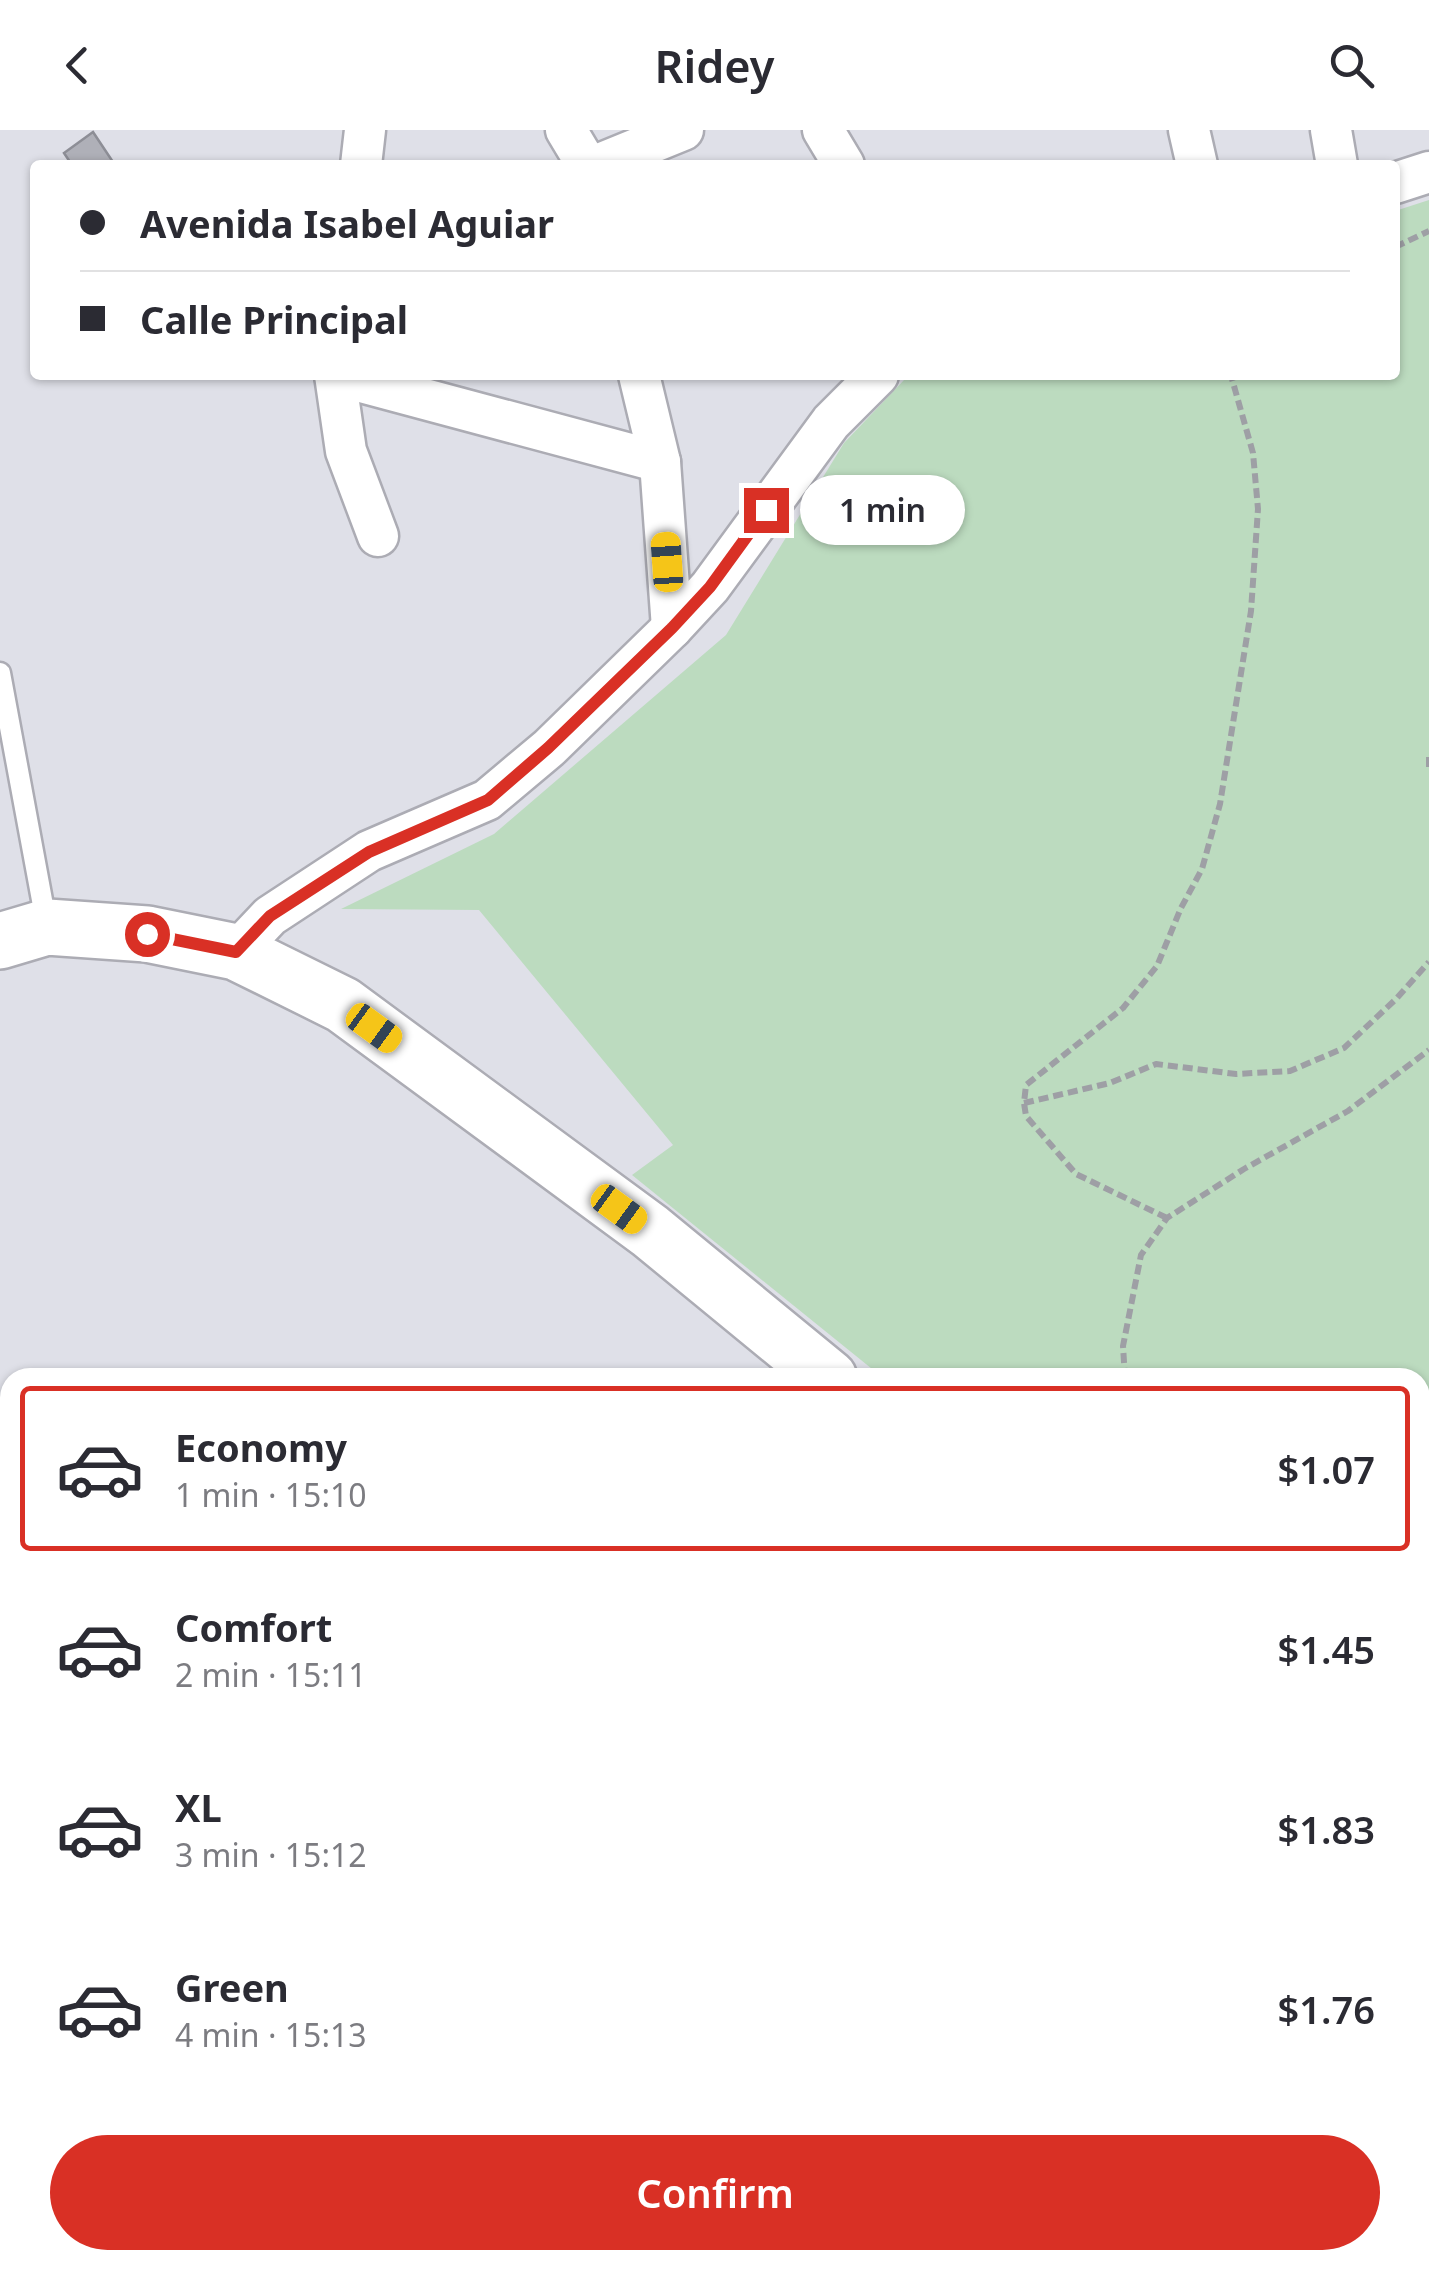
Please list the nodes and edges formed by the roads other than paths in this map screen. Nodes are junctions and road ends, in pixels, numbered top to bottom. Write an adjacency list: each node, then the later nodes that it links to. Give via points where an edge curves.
1 (366, 130): 7 (street)
2 (566, 130): 8 (street)
3 (683, 130): 9 (street)
4 (823, 130): 10 (street)
5 (1189, 130): 11 (street)
6 (1331, 130): 12 (street)
7 (362, 160)
8 (584, 160)
9 (609, 160)
10 (841, 160)
11 (1196, 160)
12 (1336, 160)
13 (1429, 172): 14 (street)
14 (1400, 181)
15 (336, 380): 20 (street, via 346,451)
16 (354, 380): 19 (street)
17 (640, 380): 19 (street)
18 (873, 380): 21 (street, via 831,422 710,587)
19 (660, 462): 21 (street)
20 (378, 536)
21 (672, 628): 24 (street, via 488,800 369,852 270,916)
22 (0, 673): 23 (lane, via 23,786)
23 (24, 934): 24 (main road, via 147,934)
24 (236, 952): 25 (main road, via 343,1006 650,1232)
25 (817, 1368)

